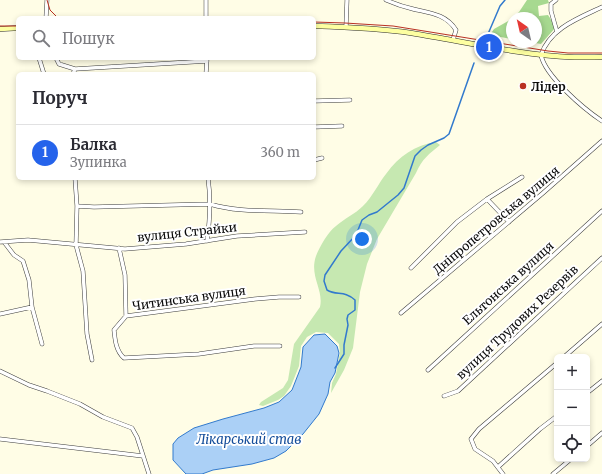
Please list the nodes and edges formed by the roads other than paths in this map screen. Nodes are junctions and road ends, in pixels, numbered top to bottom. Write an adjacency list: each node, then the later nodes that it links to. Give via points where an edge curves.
1 (47, 0): 7 (street)
2 (206, 0): 8 (street)
3 (347, 0): 10 (street)
4 (386, 0): 14 (street, via 443,16 456,30)
5 (556, 0): 13 (street, via 551,4 551,11)
6 (602, 7): 13 (street, via 572,21)
7 (46, 16)
8 (206, 16)
9 (316, 26): 10 (main road)
10 (346, 27): 14 (main road)
11 (16, 28): 12 (main road)
12 (0, 29)
13 (556, 32): 15 (street, via 547,42)
14 (453, 40): 15 (main road)
15 (541, 55): 16 (main road); 27 (street, via 554,78)
16 (602, 57)
17 (40, 60): 22 (street)
18 (57, 60): 21 (street, via 58,64)
19 (194, 60): 21 (street)
20 (207, 60): 24 (street)
21 (75, 69): 23 (street)
22 (43, 72)
23 (74, 72)
24 (206, 72)
25 (350, 100): 26 (street)
26 (316, 101)
27 (602, 122)
28 (342, 126): 29 (street)
29 (316, 127)
30 (602, 141): 41 (street, Дніпропетровська вулиця)
31 (322, 158): 32 (street)
32 (316, 160)
33 (522, 177): 36 (street)
34 (75, 180): 38 (street)
35 (208, 180): 37 (street)
36 (487, 199): 41 (street); 48 (street, via 458,222)
37 (210, 204): 38 (street); 40 (street, via 251,210); 43 (street)
38 (77, 206): 45 (street)
39 (602, 211): 60 (street, Ельтонська вулиця)
40 (301, 212)
41 (508, 222): 51 (street, Дніпропетровська вулиця)
42 (305, 232): 43 (street, вулиця Страйки, via 237,236)
43 (207, 241): 46 (street, вулиця Страйки)
44 (2, 242): 45 (street, вулиця Страйки, via 28,240); 50 (street, via 23,261 29,280)
45 (76, 245): 46 (street, вулиця Страйки); 58 (street, via 83,270 87,334)
46 (120, 248): 53 (street, Читинська вулиця, via 125,275)
47 (602, 258): 64 (street, вулиця Трудових Резервів, via 458,391)
48 (411, 268)
49 (299, 297): 53 (street, Читинська вулиця, via 255,299)
50 (32, 306): 52 (street); 55 (street)
51 (402, 313)
52 (0, 314)
53 (126, 316): 56 (street, via 114,330 115,341 124,358)
54 (602, 324): 57 (street)
55 (42, 344)
56 (280, 346)
57 (567, 354)
58 (92, 360)
59 (554, 366): 71 (street, via 479,429 471,439 475,449)
60 (428, 370)
61 (0, 371): 69 (street, via 132,428)
62 (602, 381): 63 (street)
63 (590, 391)
64 (444, 396)
65 (554, 418): 71 (street)
66 (602, 433): 68 (street)
67 (0, 439): 69 (street)
68 (590, 443)
69 (143, 456): 72 (street)
70 (567, 462): 74 (street)
71 (498, 467): 73 (street)
72 (150, 474)
73 (503, 474)
74 (553, 474)

